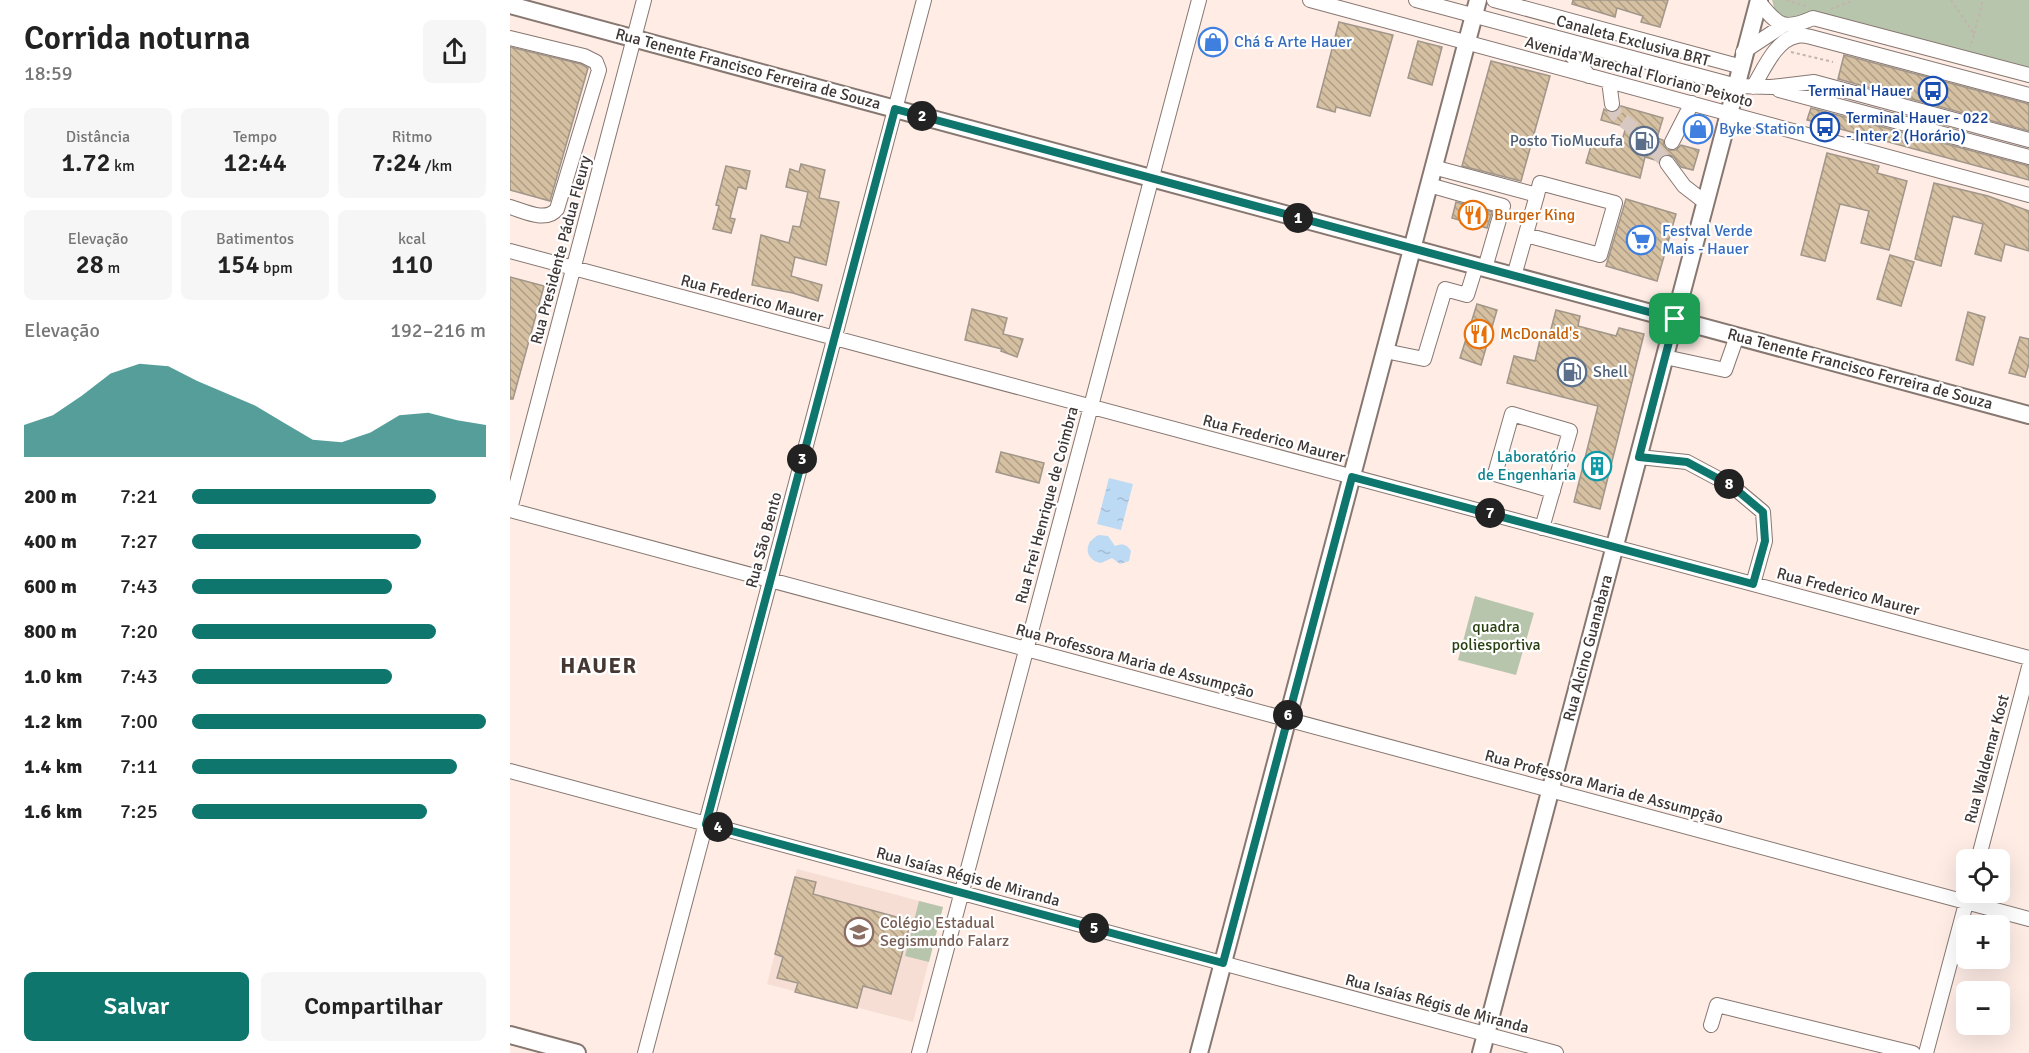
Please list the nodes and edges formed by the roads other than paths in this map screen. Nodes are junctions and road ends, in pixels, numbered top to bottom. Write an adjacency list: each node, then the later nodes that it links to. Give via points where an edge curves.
1 (644, 0): 12 (street, Rua Presidente Pádua Fleury)
2 (924, 0): 25 (street, Rua São Bento)
3 (1199, 0): 32 (street, Rua Frei Henrique de Coimbra)
4 (1310, 0): 14 (street, Avenida Marechal Floriano Peixoto)
5 (1416, 0): 9 (street, Canaleta Exclusiva BRT)
6 (1494, 0): 16 (street, Avenida Marechal Floriano Peixoto)
7 (1759, 1): 10 (street, via 1771,17); 15 (main road, Rua Alcino Guanabara)
8 (510, 5): 12 (main road, Rua Tenente Francisco Ferreira de Souza)
9 (1476, 8): 13 (street, Canaleta Exclusiva BRT); 14 (main road)
10 (1784, 25): 15 (street); 18 (street, via 1813,18)
11 (510, 38): 37 (street, via 584,56 596,62 599,70 557,210 546,217)
12 (634, 38): 25 (main road, Rua Tenente Francisco Ferreira de Souza); 42 (street, Rua Presidente Pádua Fleury)
13 (1557, 38): 17 (street); 20 (street, Canaleta Exclusiva BRT)
14 (1466, 42): 17 (street, Avenida Marechal Floriano Peixoto); 31 (main road)
15 (1746, 50): 16 (main road, Rua Alcino Guanabara)
16 (1734, 65): 20 (main road, Rua Alcino Guanabara)
17 (1589, 75): 19 (street, Avenida Marechal Floriano Peixoto)
18 (2029, 75)
19 (1609, 81): 23 (street, Avenida Marechal Floriano Peixoto); 24 (street)
20 (1745, 86): 21 (street, Canaleta Exclusiva BRT); 22 (street, via 1787,39 1798,35); 26 (main road, Rua Alcino Guanabara)
21 (1771, 87): 27 (street, via 1814,82); 29 (street)
22 (2029, 95)
23 (1692, 103): 26 (street, Avenida Marechal Floriano Peixoto); 28 (street)
24 (1612, 104)
25 (895, 109): 32 (main road, Rua Tenente Francisco Ferreira de Souza); 46 (street, Rua São Bento)
26 (1729, 113): 35 (street, Avenida Marechal Floriano Peixoto); 36 (main road, Rua Alcino Guanabara)
27 (2029, 140)
28 (1672, 142)
29 (2029, 157)
30 (1666, 163): 36 (street, via 1684,186)
31 (1433, 167): 33 (main road); 34 (street)
32 (1151, 178): 39 (main road, Rua Tenente Francisco Ferreira de Souza); 49 (street, Rua Frei Henrique de Coimbra)
33 (1429, 185): 39 (main road); 41 (street, via 1503,206)
34 (1537, 195): 38 (street); 38 (street, via 1540,183 1615,203 1600,255)
35 (2029, 195)
36 (1706, 203): 44 (main road, Rua Alcino Guanabara)
37 (510, 207)
38 (1526, 235): 43 (street)
39 (1412, 248): 41 (main road, Rua Tenente Francisco Ferreira de Souza); 47 (main road)
40 (510, 251): 42 (street, Rua Frederico Maurer)
41 (1480, 267): 43 (main road, Rua Tenente Francisco Ferreira de Souza); 47 (street, via 1467,295 1445,289 1424,359)
42 (574, 268): 46 (street, Rua Frederico Maurer); 54 (street, Rua Presidente Pádua Fleury)
43 (1514, 276): 44 (main road, Rua Tenente Francisco Ferreira de Souza)
44 (1675, 319): 45 (main road, Rua Tenente Francisco Ferreira de Souza); 48 (main road, Rua Alcino Guanabara)
45 (1737, 336): 48 (street, via 1725,369); 50 (main road, Rua Tenente Francisco Ferreira de Souza)
46 (834, 338): 49 (street, Rua Frederico Maurer); 57 (street, Rua São Bento)
47 (1385, 351): 52 (main road)
48 (1665, 357): 51 (main road, Rua Alcino Guanabara)
49 (1090, 407): 52 (street, Rua Frederico Maurer); 59 (street, Rua Frei Henrique de Coimbra)
50 (2029, 415)
51 (1639, 457): 56 (main road, Rua Alcino Guanabara); 58 (street, via 1687,462 1732,486 1763,512 1765,541)
52 (1352, 477): 55 (street, Rua Frederico Maurer); 62 (main road)
53 (1553, 491): 53 (street, via 1570,431 1512,414 1495,474); 55 (street)
54 (510, 510): 57 (street, Rua Professora Maria de Assumpção)
55 (1542, 528): 56 (street, Rua Frederico Maurer)
56 (1615, 547): 58 (street, Rua Frederico Maurer); 64 (main road, Rua Alcino Guanabara)
57 (770, 580): 59 (street, Rua Professora Maria de Assumpção); 65 (street, Rua São Bento)
58 (1753, 584): 60 (street, Rua Frederico Maurer)
59 (1026, 649): 62 (street, Rua Professora Maria de Assumpção); 67 (street, Rua Frei Henrique de Coimbra)
60 (2029, 658)
61 (2029, 667): 66 (street, Rua Waldemar Kost)
62 (1287, 719): 64 (street, Rua Professora Maria de Assumpção); 72 (main road)
63 (510, 771): 65 (street, Rua Isaías Régis de Miranda)
64 (1550, 790): 68 (street, Rua Professora Maria de Assumpção); 74 (main road, Rua Alcino Guanabara)
65 (706, 824): 67 (street, Rua Isaías Régis de Miranda); 77 (street, Rua São Bento)
66 (1981, 849)
67 (962, 893): 72 (street, Rua Isaías Régis de Miranda); 78 (street, Rua Frei Henrique de Coimbra)
68 (1956, 894)
69 (1966, 903): 83 (street)
70 (1985, 903): 71 (street, Rua Professora Maria de Assumpção)
71 (2029, 919)
72 (1223, 963): 74 (street, Rua Isaías Régis de Miranda); 79 (main road)
73 (1711, 1025): 82 (street, via 1716,1005)
74 (1486, 1034): 80 (main road, Rua Alcino Guanabara); 81 (street, Rua Isaías Régis de Miranda)
75 (510, 1035): 76 (main road)
76 (577, 1053)
77 (645, 1053)
78 (919, 1053)
79 (1199, 1053)
80 (1481, 1053)
81 (1556, 1053)
82 (1913, 1053)
83 (1926, 1053)

